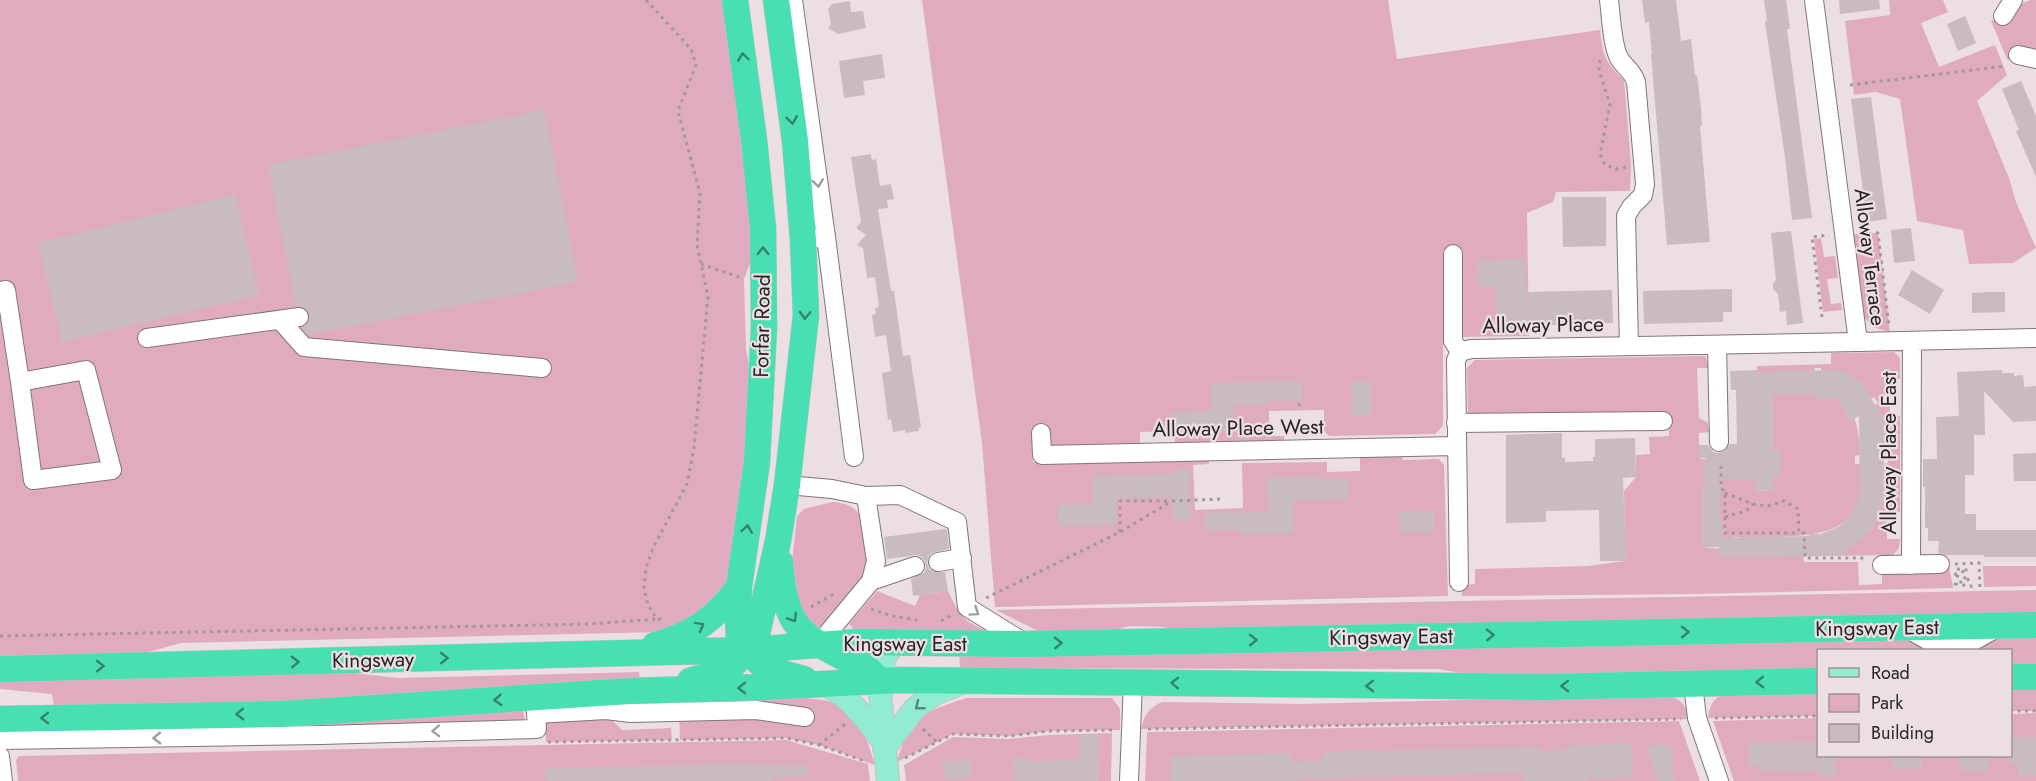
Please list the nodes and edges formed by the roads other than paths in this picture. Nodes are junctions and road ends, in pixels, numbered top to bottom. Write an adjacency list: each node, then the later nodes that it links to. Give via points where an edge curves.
1 (735, 0): 39 (highway, Forfar Road, one-way to 1, via 757,462 764,327 763,228)
2 (776, 0): 10 (highway, Forfar Road, one-way to 10, via 795,141)
3 (793, 0): 10 (street, Forfar Road, one-way to 10)
4 (1609, 0): 18 (street, via 1619,58 1636,82 1645,184 1643,195 1626,216)
5 (1814, 0): 16 (street, Alloway Terrace)
6 (2013, 0): 7 (street)
7 (2003, 16)
8 (2036, 59): 9 (street)
9 (2012, 60)
10 (814, 239): 27 (street, Forfar Road); 28 (highway, Forfar Road, one-way to 28)
11 (1453, 254): 19 (street, via 1454,341)
12 (0, 291): 21 (street, via 6,290)
13 (147, 338): 20 (street, via 290,319 304,347)
14 (2036, 338): 15 (street, Alloway Terrace)
15 (1912, 341): 16 (street, Alloway Terrace); 35 (street, Alloway Place East)
16 (1858, 342): 17 (street, Alloway Place)
17 (1717, 345): 18 (street, Alloway Place); 25 (street)
18 (1629, 346): 19 (street, Alloway Place)
19 (1460, 352): 23 (street, Alloway Place, via 1456,360)
20 (542, 368)
21 (20, 382): 21 (street, via 86,370 112,470 33,480)
22 (1663, 421): 23 (street)
23 (1456, 423): 26 (street, Alloway Place)
24 (1041, 433): 26 (street, Alloway Place West, via 1042,455)
25 (1719, 442)
26 (1456, 446): 38 (street, Alloway Place)
27 (854, 457)
28 (787, 485): 29 (street); 30 (highway, Forfar Road)
29 (866, 496): 31 (street, via 900,495 957,522); 37 (street, via 876,561)
30 (778, 541): 45 (highway, one-way to 45, via 787,608 805,635); 47 (highway, Forfar Road, via 757,634)
31 (962, 558): 32 (street); 44 (street, one-way to 44, via 967,607)
32 (938, 562)
33 (1940, 564): 35 (street, Alloway Place East)
34 (1882, 565): 35 (street, Alloway Place East)
35 (1911, 565)
36 (915, 566): 37 (street)
37 (870, 580): 45 (street)
38 (1459, 582)
39 (739, 587): 47 (highway, Forfar Road, via 739,639); 48 (highway, one-way to 39, via 676,640 709,621)
40 (2036, 625): 41 (highway, Kingsway East)
41 (2001, 626): 42 (highway, Kingsway East); 46 (street)
42 (1904, 628): 44 (highway, Kingsway East, one-way to 42); 46 (street, via 1941,648)
43 (894, 643): 44 (highway, Kingsway East); 45 (highway, Kingsway East); 52 (main road, via 885,657)
44 (1027, 644)
45 (818, 645): 47 (highway, Kingsway East); 52 (highway, via 871,670)
46 (1960, 649)
47 (747, 650): 48 (highway, Kingsway); 56 (highway, via 761,664); 58 (highway, Forfar Road, via 729,669)
48 (626, 654): 49 (highway, Kingsway, one-way to 48)
49 (0, 669)
50 (2036, 677): 51 (highway)
51 (2012, 678)
52 (879, 681): 53 (highway, Kingsway East); 56 (highway, Kingsway East); 64 (main road)
53 (968, 681): 55 (highway, Kingsway East); 64 (main road, one-way to 64, via 935,694 915,708)
54 (1817, 681): 57 (highway, Kingsway East, one-way to 57)
55 (1133, 682): 57 (highway, Kingsway East, one-way to 55, via 1532,687); 68 (street)
56 (822, 684): 58 (highway, Kingsway East, one-way to 58); 64 (main road, via 848,698)
57 (1693, 684): 69 (street, via 1697,718)
58 (661, 690): 59 (highway)
59 (630, 702): 60 (street); 62 (highway, one-way to 62, via 536,713 283,725)
60 (805, 717)
61 (0, 719): 62 (highway, one-way to 61)
62 (110, 728): 63 (street)
63 (0, 740)
64 (883, 745): 67 (main road)
65 (0, 756): 66 (street)
66 (3, 781)
67 (888, 781)
68 (1129, 781)
69 (1719, 781)

